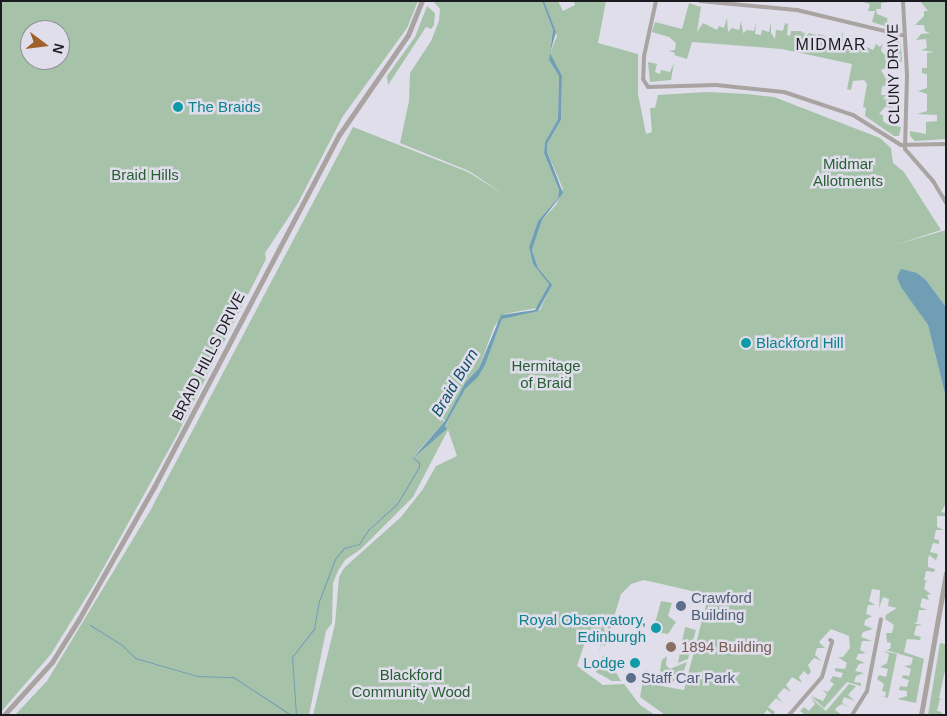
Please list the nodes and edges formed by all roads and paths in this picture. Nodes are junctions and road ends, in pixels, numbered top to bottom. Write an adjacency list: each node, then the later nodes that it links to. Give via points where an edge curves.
1 (422, 1): 12 (street, BRAID HILLS DRIVE, via 408,35 338,134 154,488 79,619 52,662)
2 (656, 1): 7 (street, via 645,47 644,81 652,88 716,84 794,95 853,115)
3 (700, 1): 5 (street, via 797,10)
4 (903, 1): 5 (street, CLUNY DRIVE)
5 (905, 36): 7 (street, CLUNY DRIVE)
6 (946, 144): 7 (street)
7 (904, 146): 8 (street)
8 (946, 202)
9 (946, 573): 15 (street)
10 (882, 620): 14 (street, via 867,691)
11 (830, 640): 13 (street, via 822,677)
12 (4, 715)
13 (789, 715)
14 (852, 715)
15 (921, 715)

